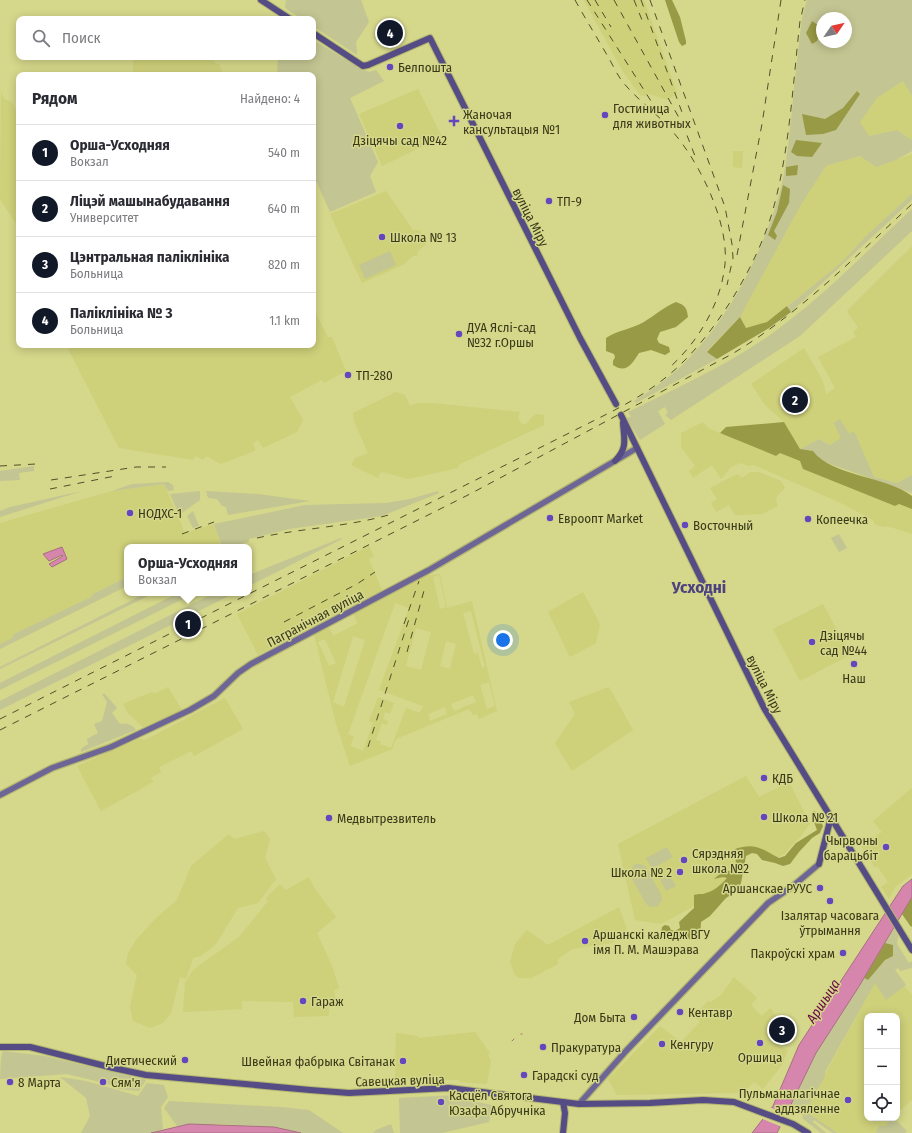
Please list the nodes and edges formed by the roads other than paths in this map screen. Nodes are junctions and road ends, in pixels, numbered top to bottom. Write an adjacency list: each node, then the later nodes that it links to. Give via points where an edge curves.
1 (261, 0): 2 (main road)
2 (285, 16)
3 (316, 35): 4 (main road, вуліца Міру, via 363,66 430,38 580,338)
4 (620, 412): 5 (main road, вуліца Міру); 6 (main road, via 624,446 623,452)
5 (637, 448): 6 (main road, Пагранічная вуліца); 8 (main road, вуліца Міру, via 764,708)
6 (615, 461): 7 (main road, Пагранічная вуліца, via 429,570 251,664 214,696 190,710 111,747 52,768)
7 (0, 795)
8 (830, 817): 9 (main road); 10 (main road, вуліца Міру)
9 (819, 864): 13 (main road, via 799,882 768,903)
10 (912, 950)
11 (0, 1047): 12 (main road, Савецкая вуліца, via 30,1047 146,1075 348,1093 448,1088)
12 (563, 1102): 13 (main road, Савецкая вуліца); 14 (main road)
13 (579, 1104): 15 (main road, Савецкая вуліца, via 714,1100 734,1102 793,1124)
14 (563, 1133)
15 (808, 1133)

